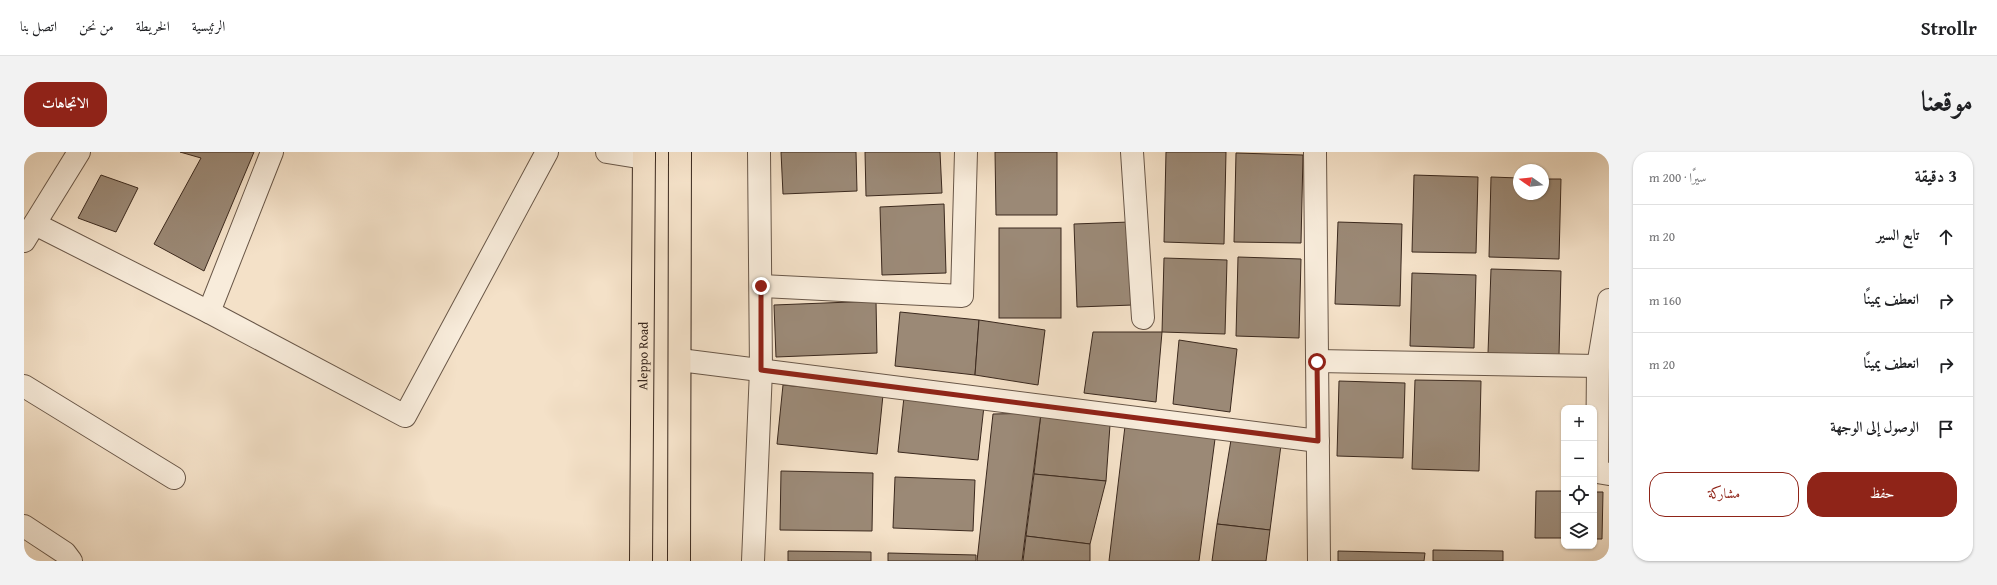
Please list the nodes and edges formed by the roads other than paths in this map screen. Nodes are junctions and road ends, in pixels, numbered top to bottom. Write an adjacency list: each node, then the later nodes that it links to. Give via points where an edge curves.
1 (79, 152): 11 (street)
2 (272, 152): 14 (street)
3 (547, 152): 14 (street, via 405,416)
4 (607, 152): 10 (street)
5 (680, 152): 16 (main road)
6 (759, 152): 12 (street)
7 (966, 152): 12 (street, via 962,296)
8 (1132, 152): 15 (street)
9 (1315, 152): 17 (street)
10 (644, 155): 26 (main road, Aleppo Road)
11 (29, 232): 14 (street)
12 (761, 286): 19 (street)
13 (1609, 300): 18 (street)
14 (209, 312)
15 (1143, 318)
16 (680, 360): 19 (street); 27 (main road)
17 (1317, 362): 18 (street); 21 (street)
18 (1598, 366): 22 (street, via 1597,472)
19 (761, 370): 21 (street); 28 (street)
20 (24, 386): 23 (street)
21 (1318, 441): 29 (street)
22 (1609, 474)
23 (174, 478)
24 (24, 526): 25 (street, via 65,553)
25 (71, 561)
26 (641, 561)
27 (680, 561)
28 (753, 561)
29 (1319, 561)

